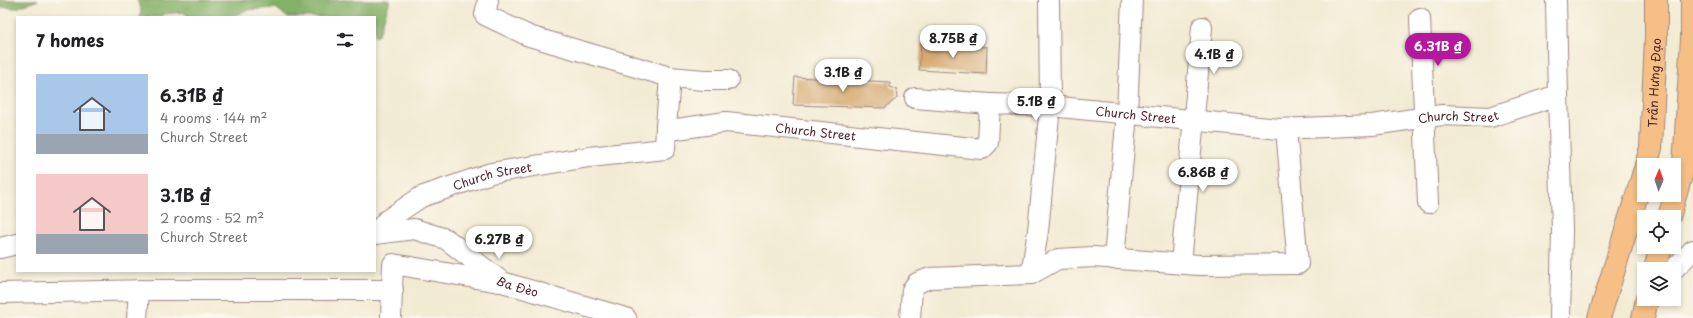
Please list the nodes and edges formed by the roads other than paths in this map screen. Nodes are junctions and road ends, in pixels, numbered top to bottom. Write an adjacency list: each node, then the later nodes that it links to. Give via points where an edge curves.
1 (488, 0): 10 (street, via 485,14 529,36)
2 (1049, 0): 15 (street)
3 (1132, 0): 16 (street)
4 (1556, 0): 12 (street)
5 (1656, 0): 21 (main road, Trần Hưng Đạo, via 1651,148)
6 (1692, 0): 9 (main road)
7 (1420, 18): 17 (street)
8 (1202, 27): 18 (street)
9 (1692, 38): 22 (main road)
10 (670, 77): 11 (street); 19 (street)
11 (728, 80)
12 (1558, 95): 17 (street, Church Street, via 1490,117); 44 (street, via 1562,230)
13 (915, 98): 14 (street)
14 (990, 104): 15 (street, Church Street); 19 (street, Church Street, via 988,143 982,149 726,122)
15 (1050, 106): 16 (street, Church Street); 34 (street, via 1038,231)
16 (1127, 113): 18 (street, Church Street); 31 (street)
17 (1424, 118): 20 (street, Church Street, via 1372,125); 24 (street)
18 (1193, 120): 20 (street, Church Street); 33 (street)
19 (666, 127): 26 (street, Church Street, via 665,149 589,157 492,173 421,197 388,220)
20 (1286, 128): 33 (street, via 1298,264)
21 (1648, 158)
22 (1689, 166): 25 (main road)
23 (1637, 195): 45 (main road)
24 (1428, 203)
25 (1673, 210)
26 (376, 233)
27 (376, 234): 35 (street, Ba Đèo, via 414,229 446,239)
28 (16, 244): 29 (street)
29 (0, 248)
30 (1693, 250): 32 (street)
31 (1114, 259): 33 (street); 34 (street, via 1058,259)
32 (1681, 262)
33 (1181, 264)
34 (1031, 274): 43 (street, via 930,278 917,283 912,290)
35 (502, 282): 37 (street, via 393,264); 42 (street, Ba Đèo)
36 (139, 290): 37 (street); 38 (street); 40 (street)
37 (393, 290): 41 (street)
38 (0, 293)
39 (1645, 306): 46 (main road)
40 (137, 318)
41 (391, 318)
42 (626, 318)
43 (910, 318)
44 (1560, 318)
45 (1599, 318)
46 (1643, 318)

